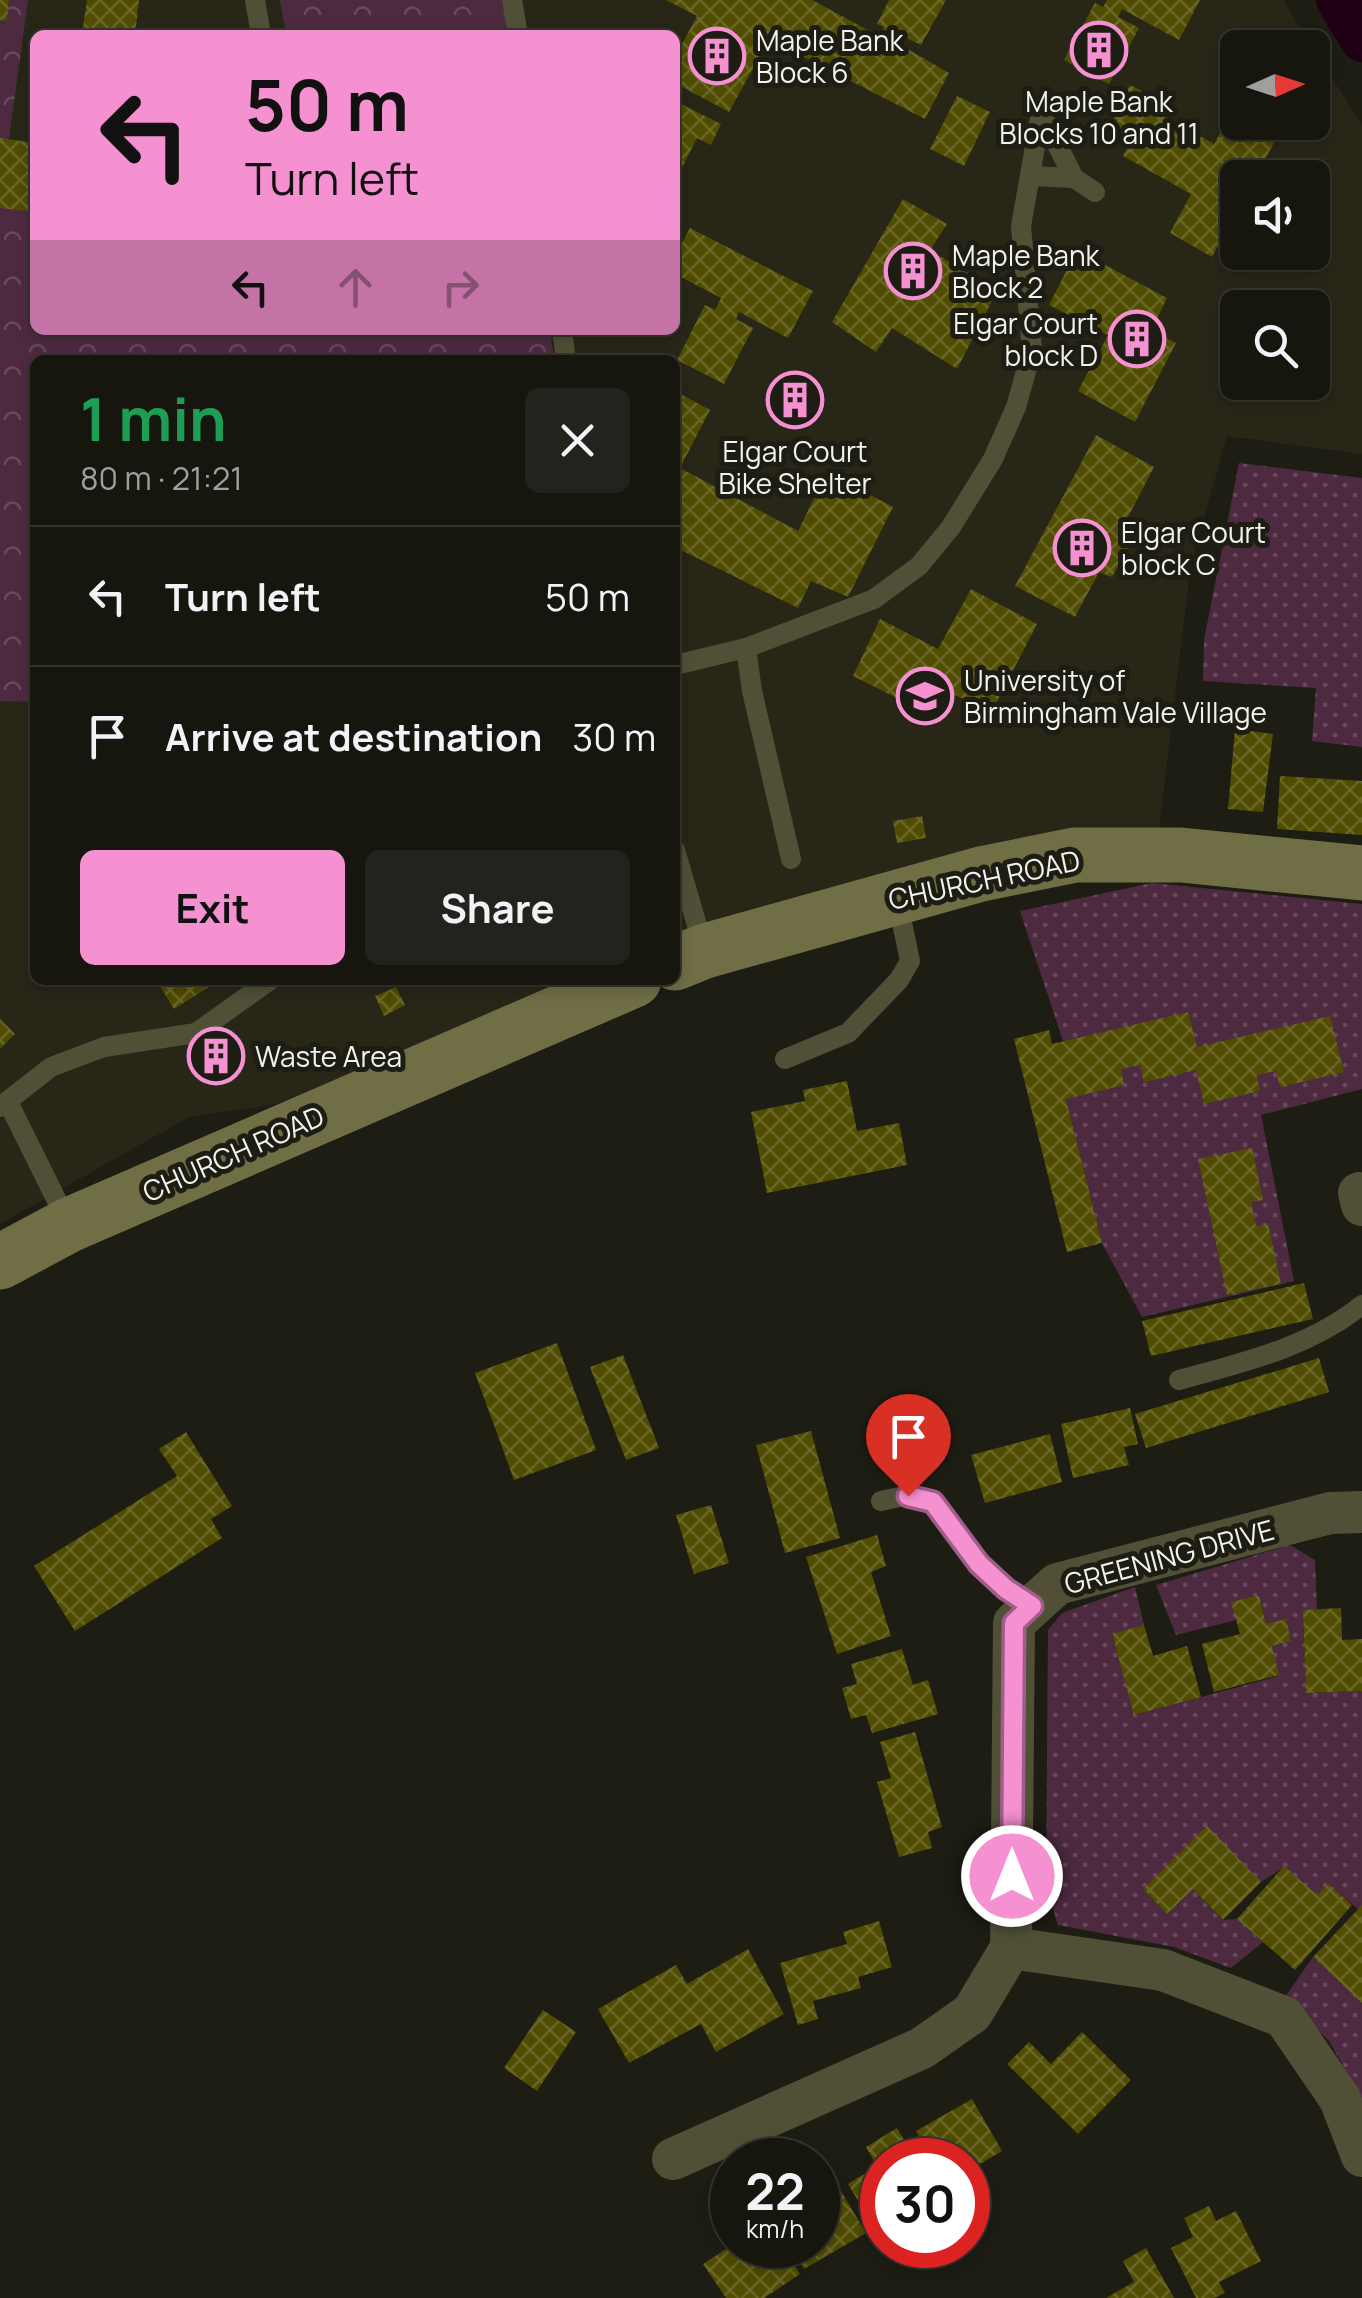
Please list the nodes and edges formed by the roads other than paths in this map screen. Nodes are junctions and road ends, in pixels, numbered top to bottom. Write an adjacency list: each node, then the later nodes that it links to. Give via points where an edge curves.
1 (255, 0): 3 (lane)
2 (512, 0): 4 (lane)
3 (259, 30)
4 (517, 30)
5 (1030, 176): 6 (lane); 6 (lane, via 1041,114); 8 (lane, via 1021,226 1032,350 993,459 919,566 874,599)
6 (1074, 178): 7 (lane)
7 (1095, 192)
8 (746, 648): 9 (lane); 10 (lane)
9 (680, 664)
10 (790, 859)
11 (1362, 872): 13 (main road, CHURCH ROAD, via 1181,855 1075,856)
12 (680, 886): 14 (lane)
13 (897, 897): 14 (main road, CHURCH ROAD); 17 (lane, via 910,961 898,980 848,1033)
14 (690, 957)
15 (263, 985): 18 (lane, via 196,1033 86,1054 51,1068)
16 (622, 985): 19 (main road, CHURCH ROAD)
17 (785, 1058)
18 (4, 1104): 19 (lane)
19 (68, 1225): 20 (main road, CHURCH ROAD)
20 (0, 1262)
21 (1362, 1306): 22 (lane, via 1303,1342)
22 (1180, 1380)
23 (881, 1501): 25 (lane, via 908,1496 933,1502 979,1564)
24 (1362, 1512): 25 (street, GREENING DRIVE, via 1330,1513 1058,1584)
25 (1032, 1606): 26 (street, GREENING DRIVE, via 1014,1623)
26 (1011, 1948): 27 (street, via 1163,1970 1284,2017 1340,2099); 28 (street, via 972,2014 922,2048)
27 (1362, 2156)
28 (673, 2159)

